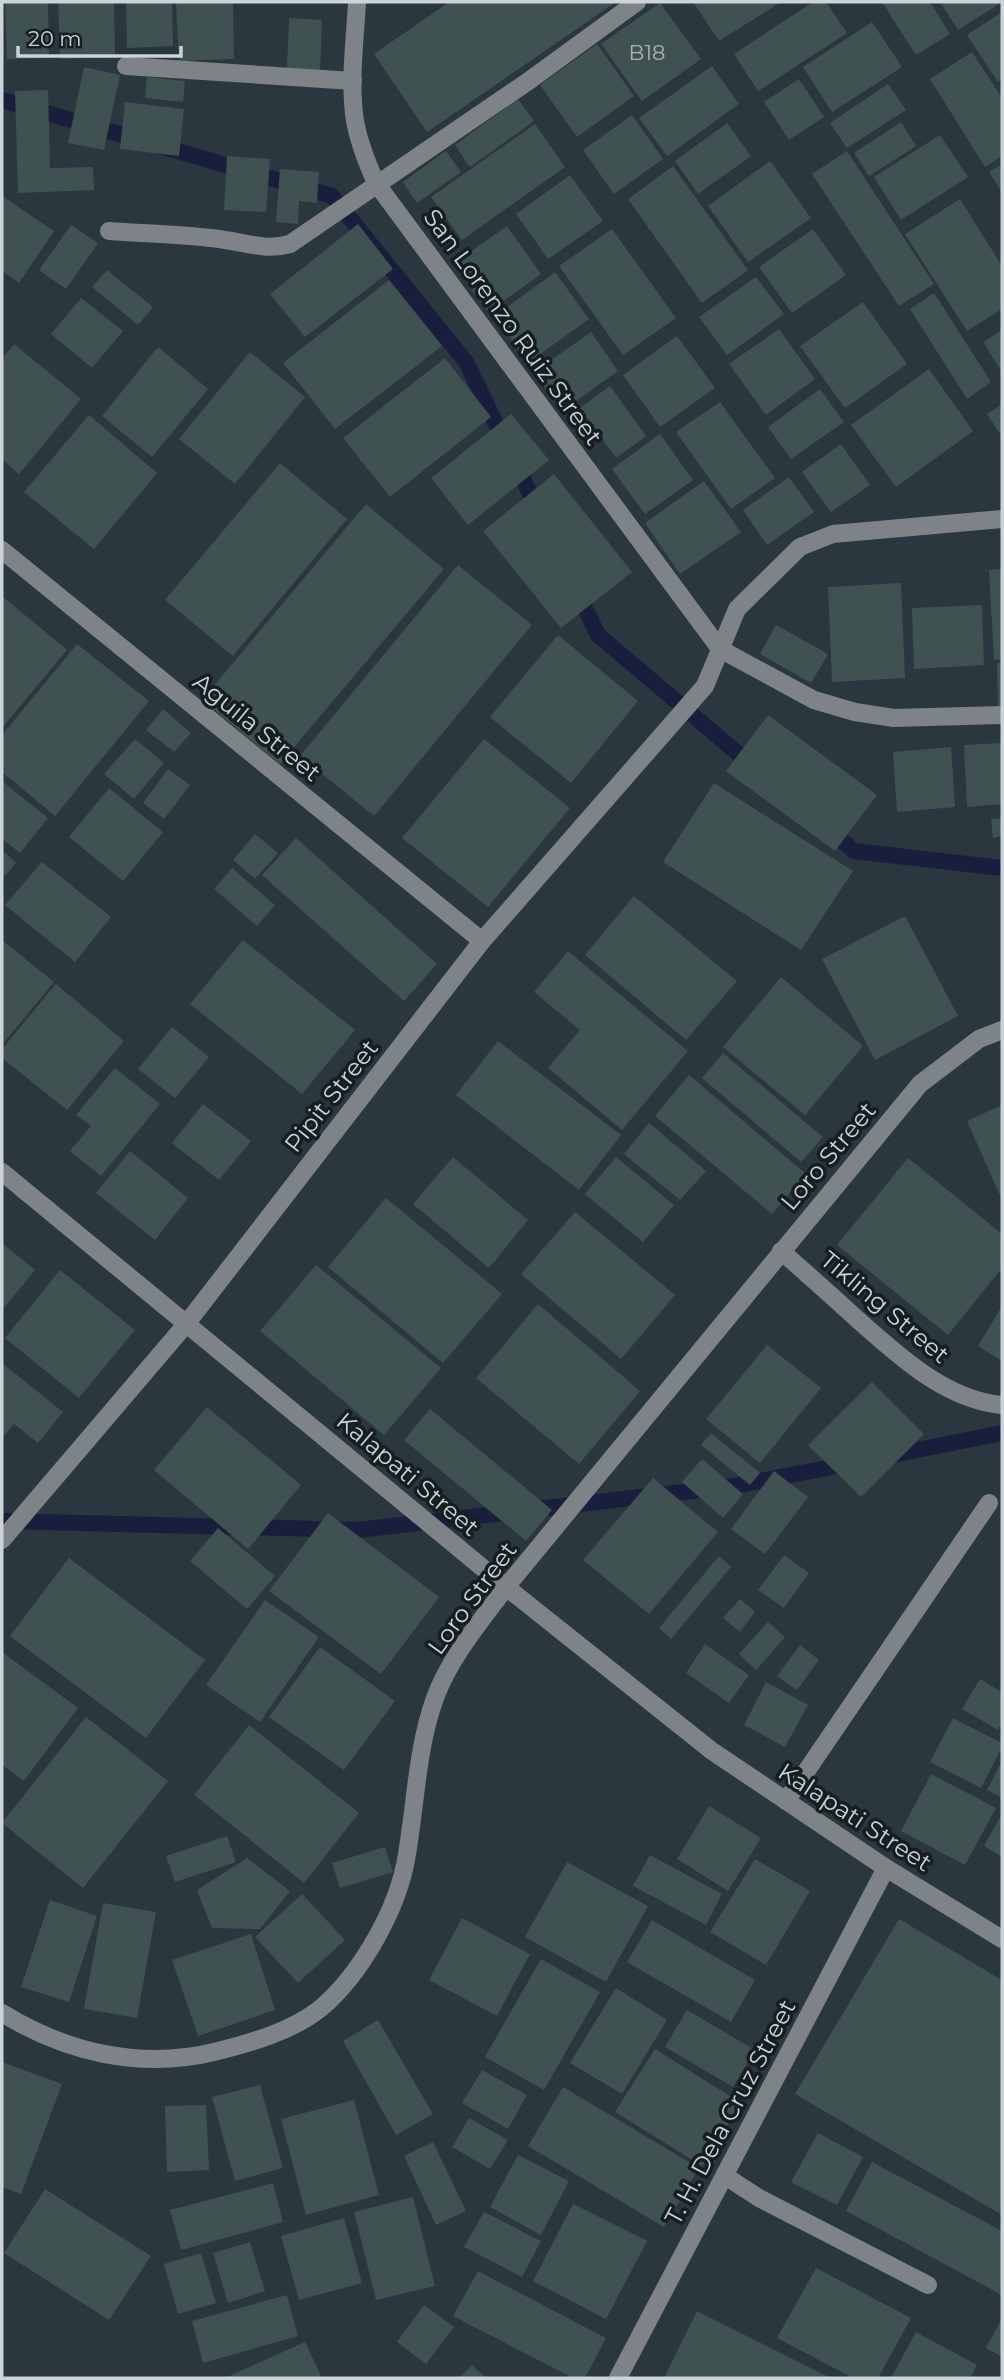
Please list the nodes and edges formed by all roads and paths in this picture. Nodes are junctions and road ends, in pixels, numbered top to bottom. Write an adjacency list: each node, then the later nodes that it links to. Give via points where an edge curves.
1 (357, 2): 4 (street, San Lorenzo Ruiz Street)
2 (638, 2): 5 (street)
3 (126, 66): 4 (street)
4 (353, 81): 5 (street, San Lorenzo Ruiz Street, via 355,121)
5 (376, 183): 6 (street, via 303,236 276,248); 9 (street, San Lorenzo Ruiz Street)
6 (109, 230)
7 (1002, 519): 9 (street, Pipit Street, via 833,534 800,547 737,609)
8 (2, 550): 11 (street, Aguila Street)
9 (720, 649): 10 (street, via 814,700 855,712 894,718); 11 (street, Pipit Street, via 705,686)
10 (1002, 715)
11 (482, 941): 15 (street, Pipit Street)
12 (1002, 1030): 14 (street, Loro Street, via 979,1040 920,1084)
13 (2, 1172): 15 (street, Kalapati Street)
14 (781, 1251): 16 (street, Tikling Street, via 902,1358 936,1382 985,1404); 19 (street, Loro Street)
15 (187, 1323): 18 (street, Pipit Street); 19 (street, Kalapati Street)
16 (1002, 1405)
17 (989, 1503): 20 (street)
18 (2, 1540)
19 (506, 1587): 20 (street, Kalapati Street, via 712,1751); 23 (street, Loro Street, via 457,1654 436,1696 421,1754 407,1856 385,1921 345,1984 319,2009 284,2030 249,2043 172,2060 94,2053 24,2027)
20 (786, 1801): 21 (street, Kalapati Street)
21 (886, 1868): 22 (street, Kalapati Street); 24 (street, T. H. Dela Cruz Street)
22 (1002, 1939)
23 (2, 2012)
24 (725, 2176): 25 (street); 26 (street, T. H. Dela Cruz Street)
25 (928, 2285)
26 (618, 2378)

